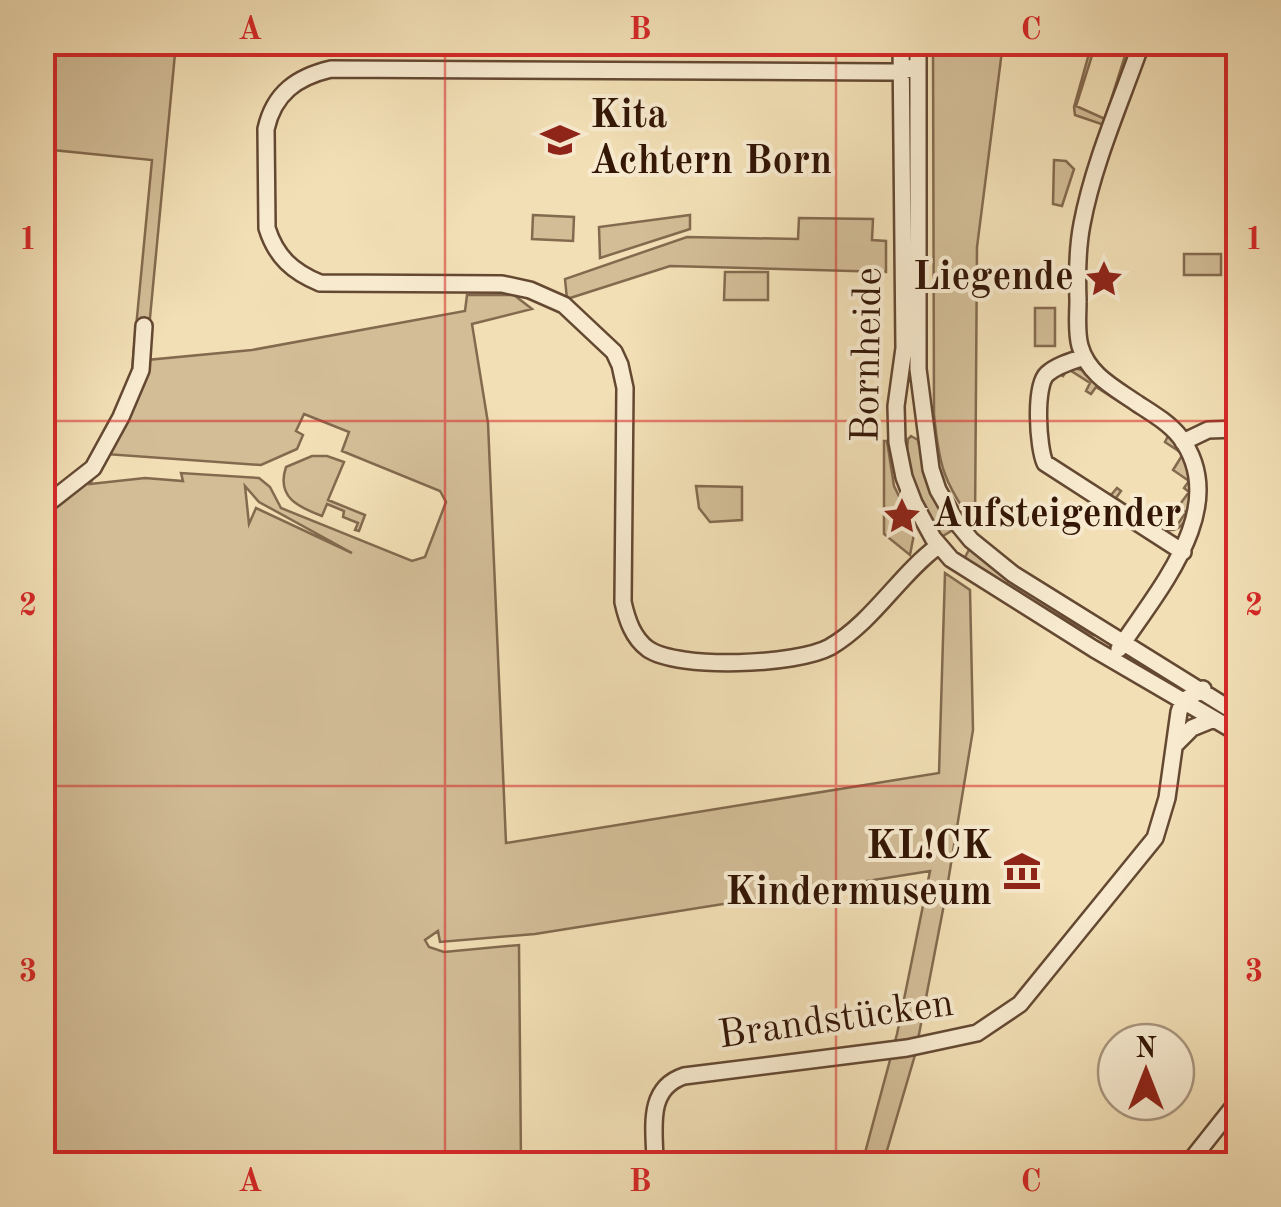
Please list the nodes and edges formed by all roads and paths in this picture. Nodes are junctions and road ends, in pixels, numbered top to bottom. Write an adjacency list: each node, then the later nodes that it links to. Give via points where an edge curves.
1 (901, 42): 4 (street, Bornheide)
2 (918, 42): 4 (street, Bornheide)
3 (1146, 42): 6 (street, via 1082,221 1078,336)
4 (909, 68): 8 (street, Bornheide); 9 (street, Bornheide, via 918,139 918,352); 12 (street, via 331,69 299,79 269,115 267,228 286,264 320,283 502,284 530,290 564,306 614,352 625,388 623,602 634,634 660,655 787,661 819,652 848,634)
5 (144, 326): 11 (street, via 141,370 103,451 85,478)
6 (1084, 357): 10 (street, via 1101,380); 13 (street, via 1042,381 1045,463)
7 (1238, 429): 10 (street, via 1208,430)
8 (896, 433): 9 (street, via 915,424); 12 (street, Bornheide, via 904,477)
9 (927, 433): 14 (street, Bornheide, via 938,490 970,540)
10 (1183, 442): 13 (street, via 1196,484)
11 (42, 508)
12 (938, 546): 15 (street, Bornheide)
13 (1183, 552): 14 (street)
14 (1123, 642): 15 (street); 16 (street, Bornheide)
15 (1112, 660): 17 (street, Bornheide)
16 (1203, 689): 17 (street); 18 (street, Bornheide)
17 (1183, 701): 19 (street, Bornheide); 21 (street, Brandstücken)
18 (1238, 714)
19 (1214, 718): 20 (street, Bornheide); 21 (street)
20 (1238, 734)
21 (1177, 743): 23 (street, Brandstücken, via 1155,838 1020,1004 977,1033 669,1081 655,1107)
22 (1238, 1101): 24 (street)
23 (655, 1164)
24 (1188, 1164)

